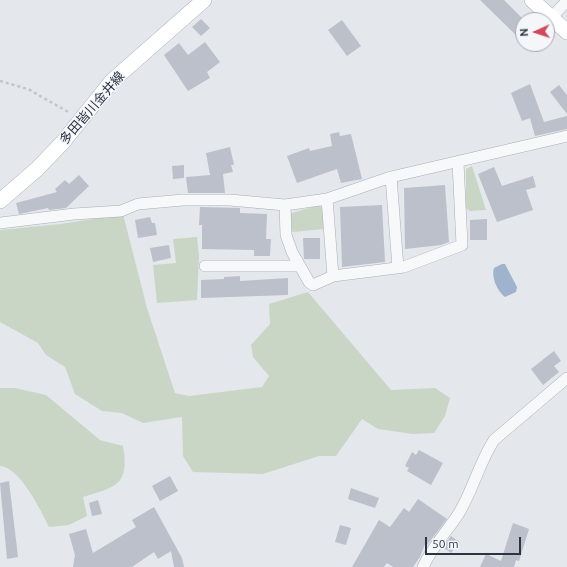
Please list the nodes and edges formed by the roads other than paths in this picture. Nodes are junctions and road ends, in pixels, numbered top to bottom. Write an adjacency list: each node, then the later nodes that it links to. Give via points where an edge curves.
1 (204, 0): 12 (main road, 多田皆川金井線, via 112,81 63,142)
2 (532, 0): 4 (main road)
3 (567, 1): 5 (street)
4 (545, 12)
5 (555, 14)
6 (555, 22): 7 (main road)
7 (567, 32)
8 (567, 136): 9 (street)
9 (458, 162): 10 (street); 17 (street, via 462,245)
10 (391, 177): 11 (street); 17 (street)
11 (327, 199): 13 (street); 18 (street)
12 (0, 201)
13 (285, 205): 14 (street, via 230,200 184,200 138,204 121,211); 16 (street, via 286,235)
14 (0, 223)
15 (205, 266): 16 (street)
16 (300, 266): 18 (street, via 313,285)
17 (398, 268): 18 (street)
18 (333, 276)
19 (567, 378): 20 (street, via 494,440 486,452 459,513 431,550)
20 (423, 567)

